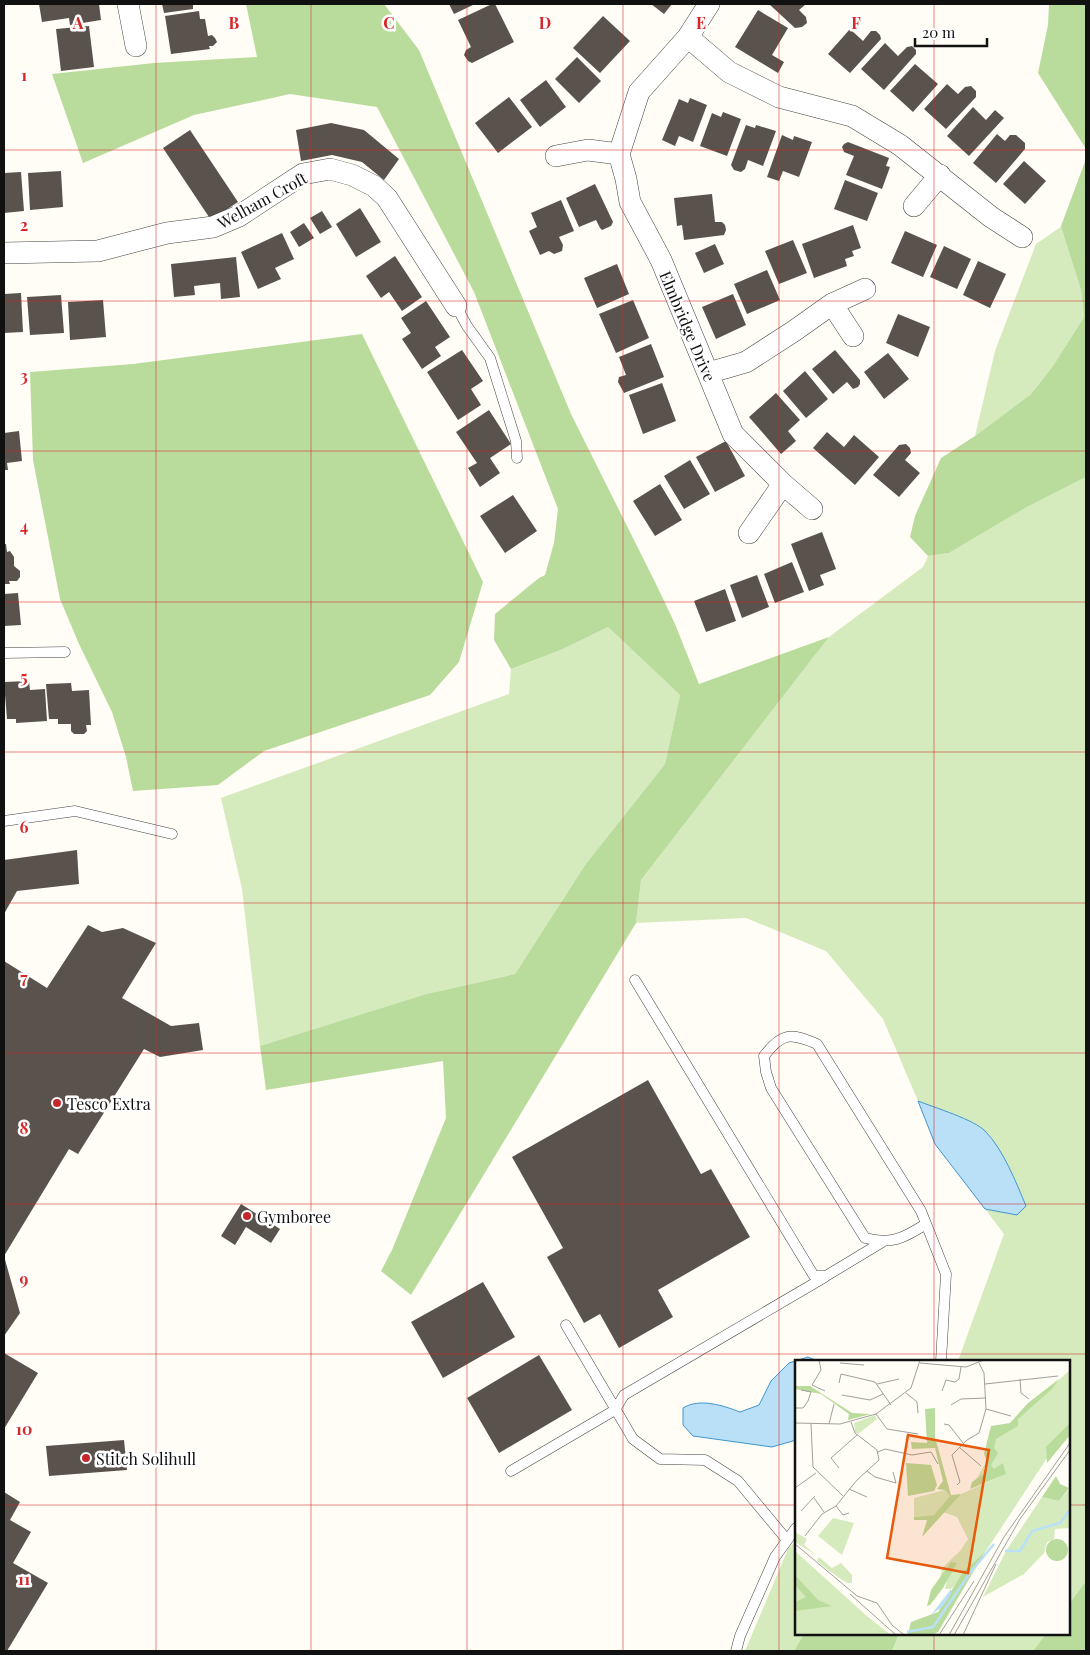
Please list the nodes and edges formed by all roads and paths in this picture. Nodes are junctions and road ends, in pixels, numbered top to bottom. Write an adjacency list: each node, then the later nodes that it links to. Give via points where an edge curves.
1 (128, 4): 4 (street)
2 (709, 4): 3 (street)
3 (688, 37): 5 (street, via 639,92); 7 (street, via 729,72 779,97 852,116 900,145)
4 (136, 46)
5 (619, 154): 6 (street, via 588,150); 15 (street, Elmbridge Drive, via 630,202 661,260)
6 (556, 156)
7 (940, 175): 8 (street); 9 (street, via 991,217)
8 (914, 206)
9 (1022, 237)
10 (4, 253): 13 (street, Welham Croft, via 98,252 167,233 212,228 239,216 303,174 330,169 374,186 386,198)
11 (865, 289): 12 (street)
12 (832, 304): 14 (street); 15 (street, via 746,362)
13 (456, 306): 16 (lane, via 490,358 516,441)
14 (853, 336)
15 (708, 373): 17 (street, Elmbridge Drive, via 733,434)
16 (517, 458)
17 (783, 484): 18 (street, Elmbridge Drive); 19 (street)
18 (812, 509)
19 (749, 533)
20 (65, 652): 21 (lane)
21 (4, 653)
22 (4, 821): 23 (lane, via 75,811)
23 (172, 834)
24 (635, 980): 27 (lane, via 814,1276)
25 (926, 1224): 26 (lane, via 903,1238); 26 (lane, via 817,1044 800,1037 783,1037 764,1056 771,1088 865,1238); 29 (lane, via 946,1274)
26 (884, 1241): 27 (lane)
27 (826, 1276): 30 (lane, via 624,1395)
28 (566, 1326): 30 (lane)
29 (941, 1360)
30 (615, 1410): 31 (lane); 33 (lane, via 633,1439 660,1458 705,1460 738,1481)
31 (511, 1471)
32 (795, 1529): 33 (lane)
33 (787, 1540): 34 (lane, via 775,1557)
34 (736, 1651)

